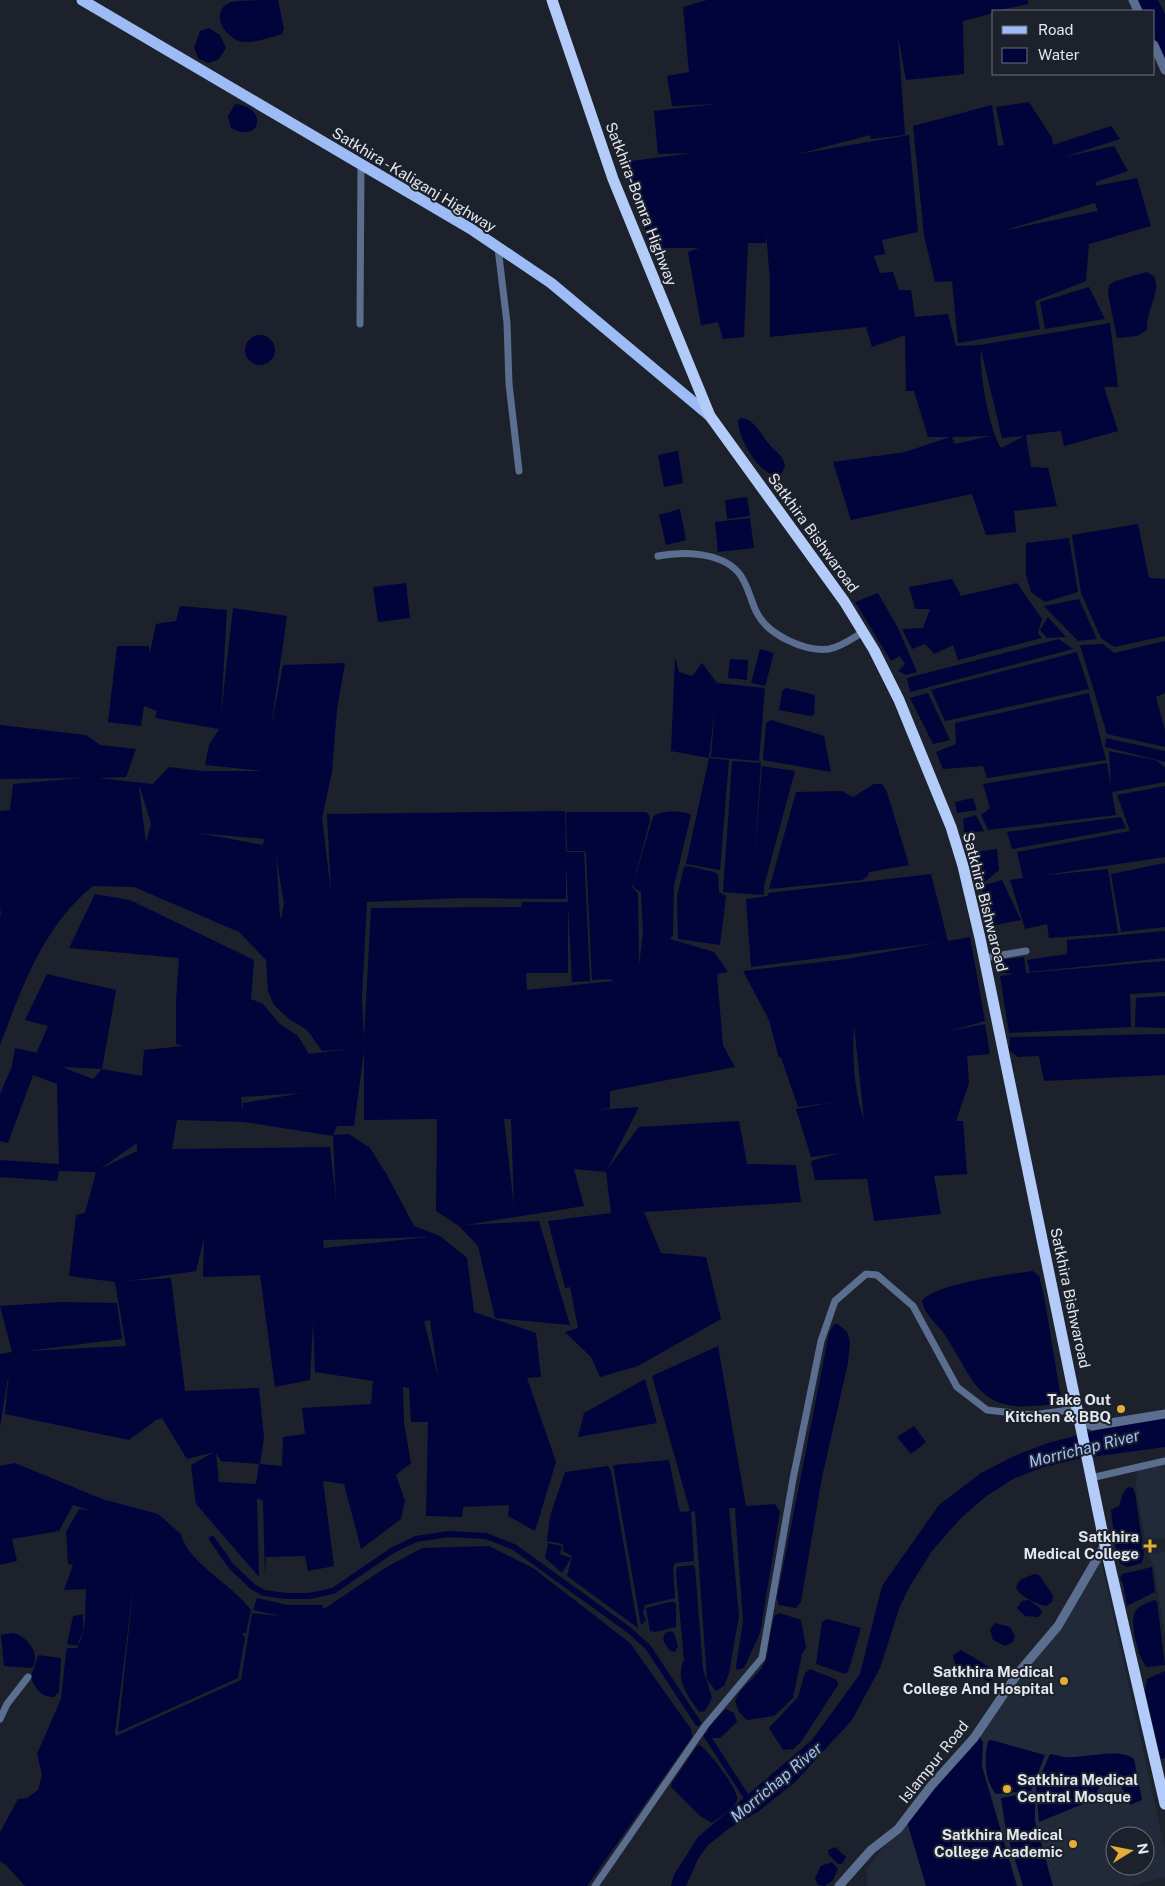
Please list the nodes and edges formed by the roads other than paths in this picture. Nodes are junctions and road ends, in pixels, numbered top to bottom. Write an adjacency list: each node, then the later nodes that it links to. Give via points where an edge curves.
1 (82, 0): 5 (main road, Satkhira - Kaliganj Highway)
2 (552, 0): 8 (highway, Satkhira-Bomra Highway, via 613,179)
3 (1155, 47): 4 (street)
4 (1165, 70)
5 (361, 166): 6 (main road, Satkhira - Kaliganj Highway); 7 (street)
6 (498, 248): 8 (main road, Satkhira - Kaliganj Highway, via 551,283); 9 (street)
7 (360, 324)
8 (710, 416): 11 (highway, Satkhira Bishwaroad)
9 (519, 472)
10 (658, 556): 11 (street, via 689,554 728,564 740,573 757,614 769,629 814,650 831,648)
11 (863, 632): 13 (highway, Satkhira Bishwaroad, via 899,700 951,827)
12 (1026, 951): 13 (street)
13 (984, 958): 15 (highway, Satkhira Bishwaroad)
14 (1165, 1414): 15 (street, via 1092,1426)
15 (1079, 1418): 17 (highway, Satkhira Bishwaroad); 22 (street, via 987,1410 957,1387 913,1306 877,1275 866,1274 835,1301 819,1350 762,1658 705,1726)
16 (1165, 1461): 17 (street)
17 (1090, 1474): 18 (highway)
18 (1105, 1545): 21 (highway); 23 (street, Islampur Road, via 1058,1626 1018,1673 974,1738 898,1829 871,1850)
19 (28, 1677): 20 (street, via 6,1704)
20 (0, 1719)
21 (1165, 1804)
22 (595, 1886)
23 (839, 1886)

